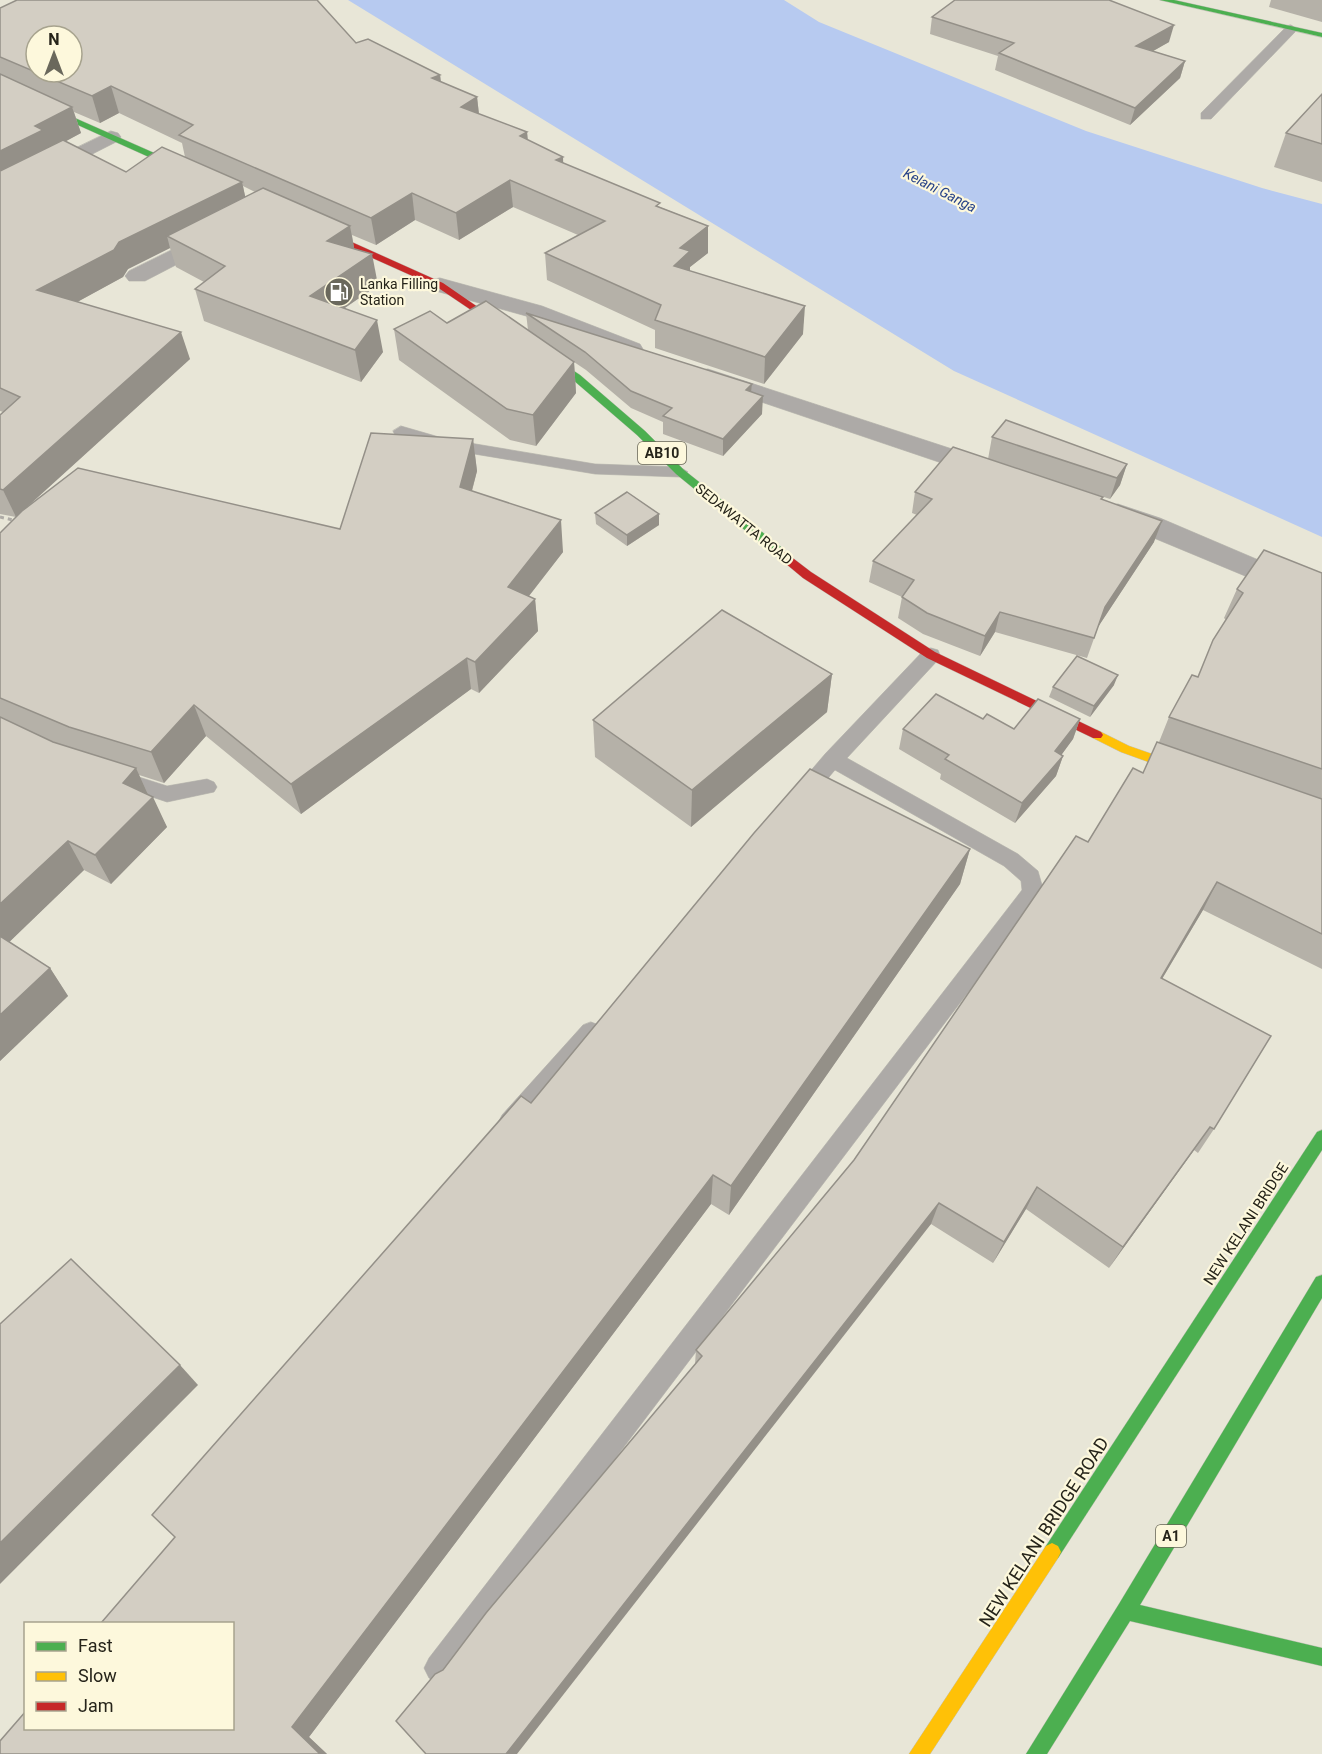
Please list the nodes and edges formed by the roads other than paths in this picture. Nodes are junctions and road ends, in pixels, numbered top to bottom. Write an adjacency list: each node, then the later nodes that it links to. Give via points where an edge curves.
1 (1164, 0): 2 (main road)
2 (1291, 29): 3 (main road); 5 (lane)
3 (1322, 35)
4 (0, 87): 6 (main road)
5 (1206, 116)
6 (111, 136): 7 (main road); 8 (street)
7 (206, 179)
8 (0, 194)
9 (301, 222): 12 (main road, SEDAWATTA ROAD / AB10)
10 (228, 229): 11 (street)
11 (137, 276)
12 (440, 285): 13 (street, via 534,311); 16 (main road, SEDAWATTA ROAD / AB10, via 576,377)
13 (653, 358)
14 (687, 369): 17 (street)
15 (401, 431): 16 (lane, via 444,444 595,469)
16 (680, 472): 20 (main road, SEDAWATTA ROAD / AB10, via 807,575)
17 (1014, 478)
18 (1093, 505): 19 (street, via 1150,524)
19 (1322, 598)
20 (931, 655): 21 (lane); 23 (main road, SEDAWATTA ROAD / AB10, via 1125,749)
21 (832, 759): 25 (lane); 33 (lane, via 1011,860 1031,877 1033,892)
22 (96, 772): 24 (lane, via 167,794)
23 (1202, 776)
24 (207, 787)
25 (785, 812)
26 (604, 1016): 28 (lane)
27 (1322, 1137): 30 (main road, NEW KELANI BRIDGE)
28 (495, 1140)
29 (1322, 1283): 31 (main road, A1)
30 (1198, 1329): 34 (main road, NEW KELANI BRIDGE ROAD)
31 (1126, 1611): 32 (main road); 35 (main road, A1)
32 (1322, 1657)
33 (439, 1668)
34 (919, 1754)
35 (1036, 1754)

